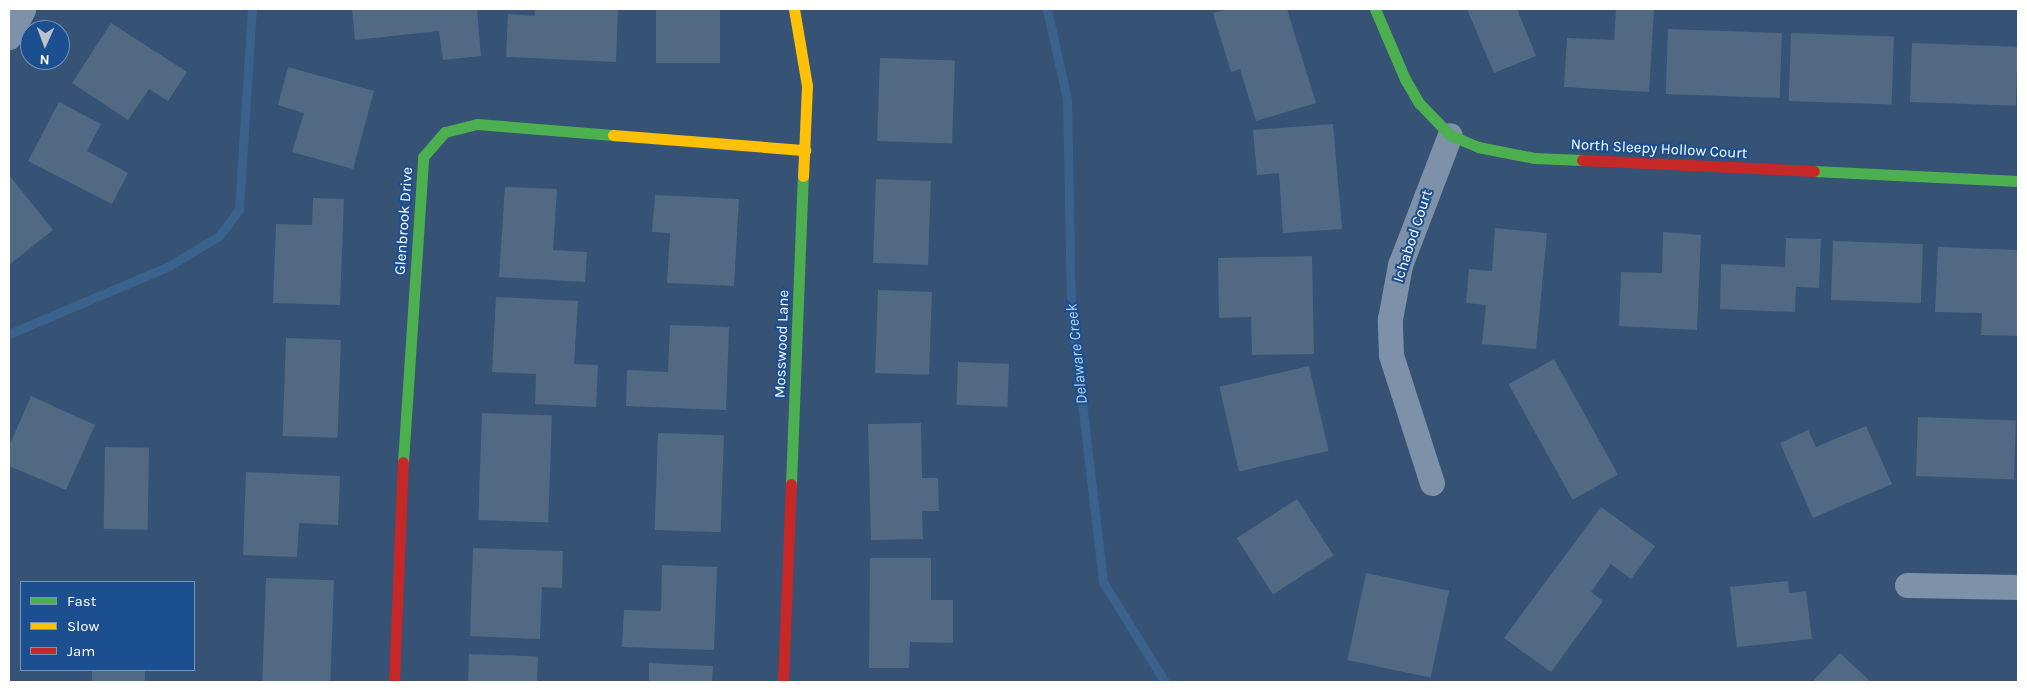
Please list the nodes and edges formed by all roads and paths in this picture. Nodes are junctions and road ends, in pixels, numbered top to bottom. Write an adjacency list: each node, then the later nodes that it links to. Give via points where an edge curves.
1 (23, 9): 4 (street)
2 (794, 9): 6 (street, Mosswood Lane, via 807,86)
3 (1375, 9): 5 (street, North Sleepy Hollow Court, via 1405,79 1430,116)
4 (9, 37)
5 (1450, 135): 7 (street, North Sleepy Hollow Court, via 1478,147 1534,158); 8 (street, Ichabod Court, via 1400,265 1390,319 1391,355)
6 (805, 150): 11 (street, Glenbrook Drive, via 477,124 445,132 423,158 402,474); 12 (street, Mosswood Lane)
7 (2018, 181)
8 (1432, 483)
9 (1907, 585): 10 (street)
10 (2018, 587)
11 (394, 682)
12 (783, 682)

